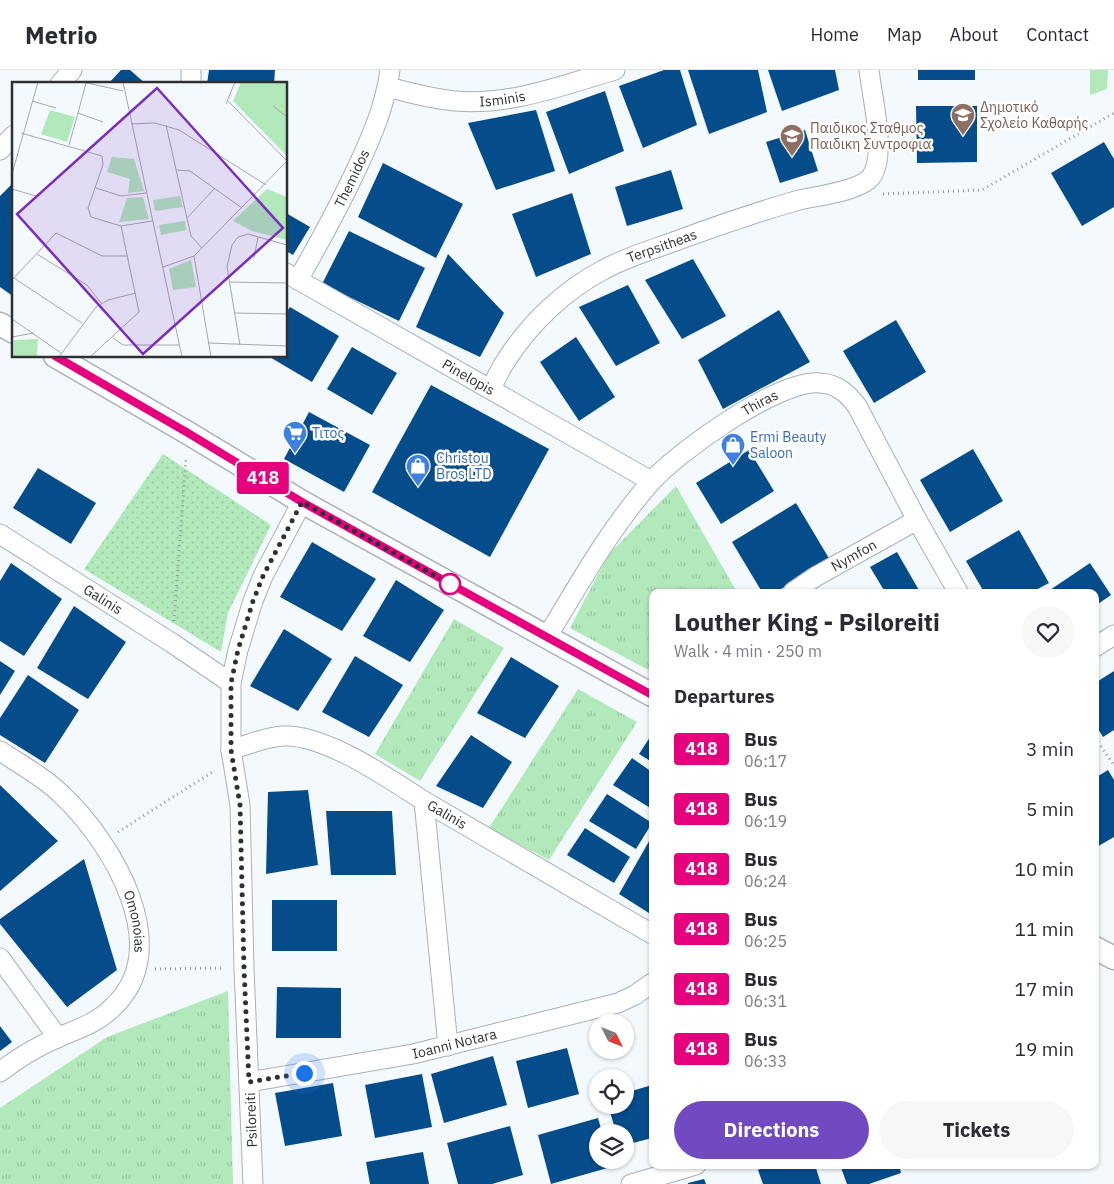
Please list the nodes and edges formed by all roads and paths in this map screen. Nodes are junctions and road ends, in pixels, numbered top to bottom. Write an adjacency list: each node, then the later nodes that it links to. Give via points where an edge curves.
1 (72, 70): 5 (street)
2 (615, 70): 4 (street, Isminis, via 524,96 487,101 438,99)
3 (868, 70): 9 (street, Terpsitheas, via 879,157 870,179)
4 (389, 78): 10 (street, Themidos, via 376,127 345,195 327,229)
5 (62, 82)
6 (1114, 113): 9 (path, via 982,190 878,194)
7 (12, 137): 8 (street)
8 (0, 150)
9 (862, 184): 14 (street, Terpsitheas, via 712,228 603,270 537,322 505,361)
10 (292, 277): 14 (street, Pinelopis)
11 (0, 324): 12 (street)
12 (12, 331)
13 (58, 358): 15 (street)
14 (490, 389): 16 (street, Pinelopis)
15 (188, 433): 17 (street); 24 (path)
16 (652, 481): 18 (street, Thiras, via 689,449 747,411 792,387 820,383 843,390 857,406); 23 (street, Thiras, via 613,530)
17 (302, 502): 23 (street); 26 (street, Psiloreiti, via 253,601)
18 (917, 520): 20 (street, Nymfon); 21 (street, Thiras)
19 (0, 534): 24 (street, Galinis)
20 (797, 589)
21 (956, 589)
22 (1114, 635): 25 (street)
23 (547, 637): 27 (street)
24 (172, 643): 26 (street, Galinis)
25 (1099, 644)
26 (231, 683): 30 (street, Psiloreiti)
27 (649, 693)
28 (1099, 744): 31 (path)
29 (0, 751): 33 (street, Omonoias, via 49,783)
30 (231, 755): 32 (street, Galinis, via 267,738 294,736 350,757); 33 (path); 38 (street, Psiloreiti, via 240,805)
31 (1114, 765)
32 (424, 801): 34 (street, Galinis); 42 (street)
33 (102, 842): 39 (street, Omonoias, via 135,910 139,940)
34 (649, 932)
35 (1099, 950): 37 (street)
36 (0, 958): 41 (street)
37 (1114, 958)
38 (244, 968): 39 (path); 44 (street, Psiloreiti)
39 (137, 969): 41 (street, Omonoias, via 124,996 112,1008 94,1022)
40 (649, 985): 42 (street, Ioanni Notara, via 618,1003)
41 (58, 1038): 43 (street, Omonoias, via 24,1055)
42 (448, 1046): 44 (street, Ioanni Notara)
43 (0, 1072)
44 (249, 1082): 46 (street, Psiloreiti)
45 (682, 1169): 47 (street)
46 (253, 1184)
47 (631, 1184)

